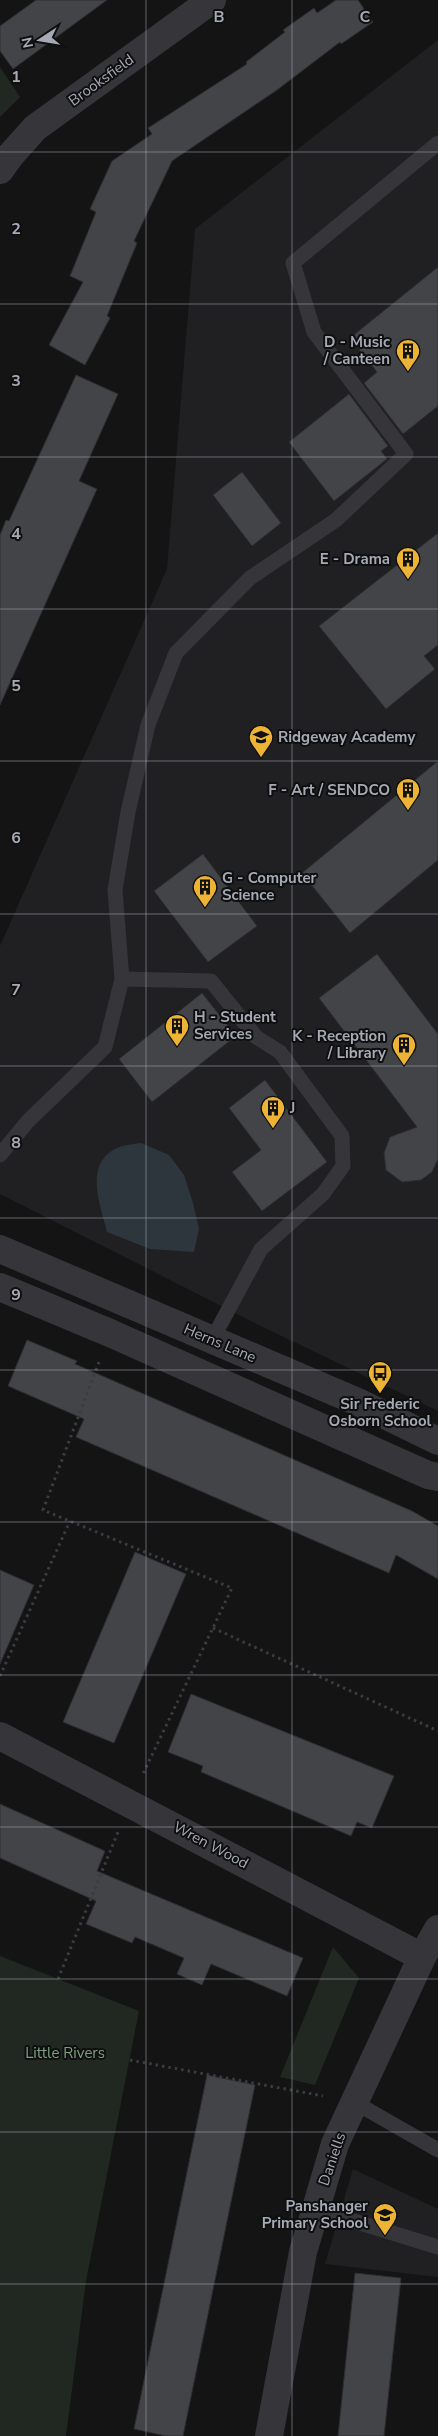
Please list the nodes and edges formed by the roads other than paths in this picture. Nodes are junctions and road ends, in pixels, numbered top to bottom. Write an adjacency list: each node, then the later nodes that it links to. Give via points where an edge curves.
1 (212, 0): 3 (street, Brooksfield, via 35,128)
2 (438, 143): 4 (lane, via 293,263 314,332 406,454 336,520 250,578 176,653 148,725 128,812 116,890)
3 (0, 170)
4 (122, 979): 5 (lane, via 105,1047 28,1121); 8 (lane, via 211,981 256,1038 280,1052 342,1136 343,1166 323,1194 261,1249)
5 (0, 1155)
6 (0, 1249): 8 (street, Herns Lane)
7 (0, 1287): 10 (street)
8 (212, 1340): 9 (street, Herns Lane, via 358,1402)
9 (438, 1442)
10 (438, 1477)
11 (0, 1736): 13 (street, Wren Wood)
12 (438, 1929): 13 (street, Daniells)
13 (422, 1956): 14 (street, Daniells)
14 (354, 2102): 15 (lane); 16 (street, Daniells, via 335,2144)
15 (438, 2150)
16 (315, 2209): 17 (lane); 18 (street, Daniells, via 303,2252)
17 (438, 2246)
18 (269, 2436)

